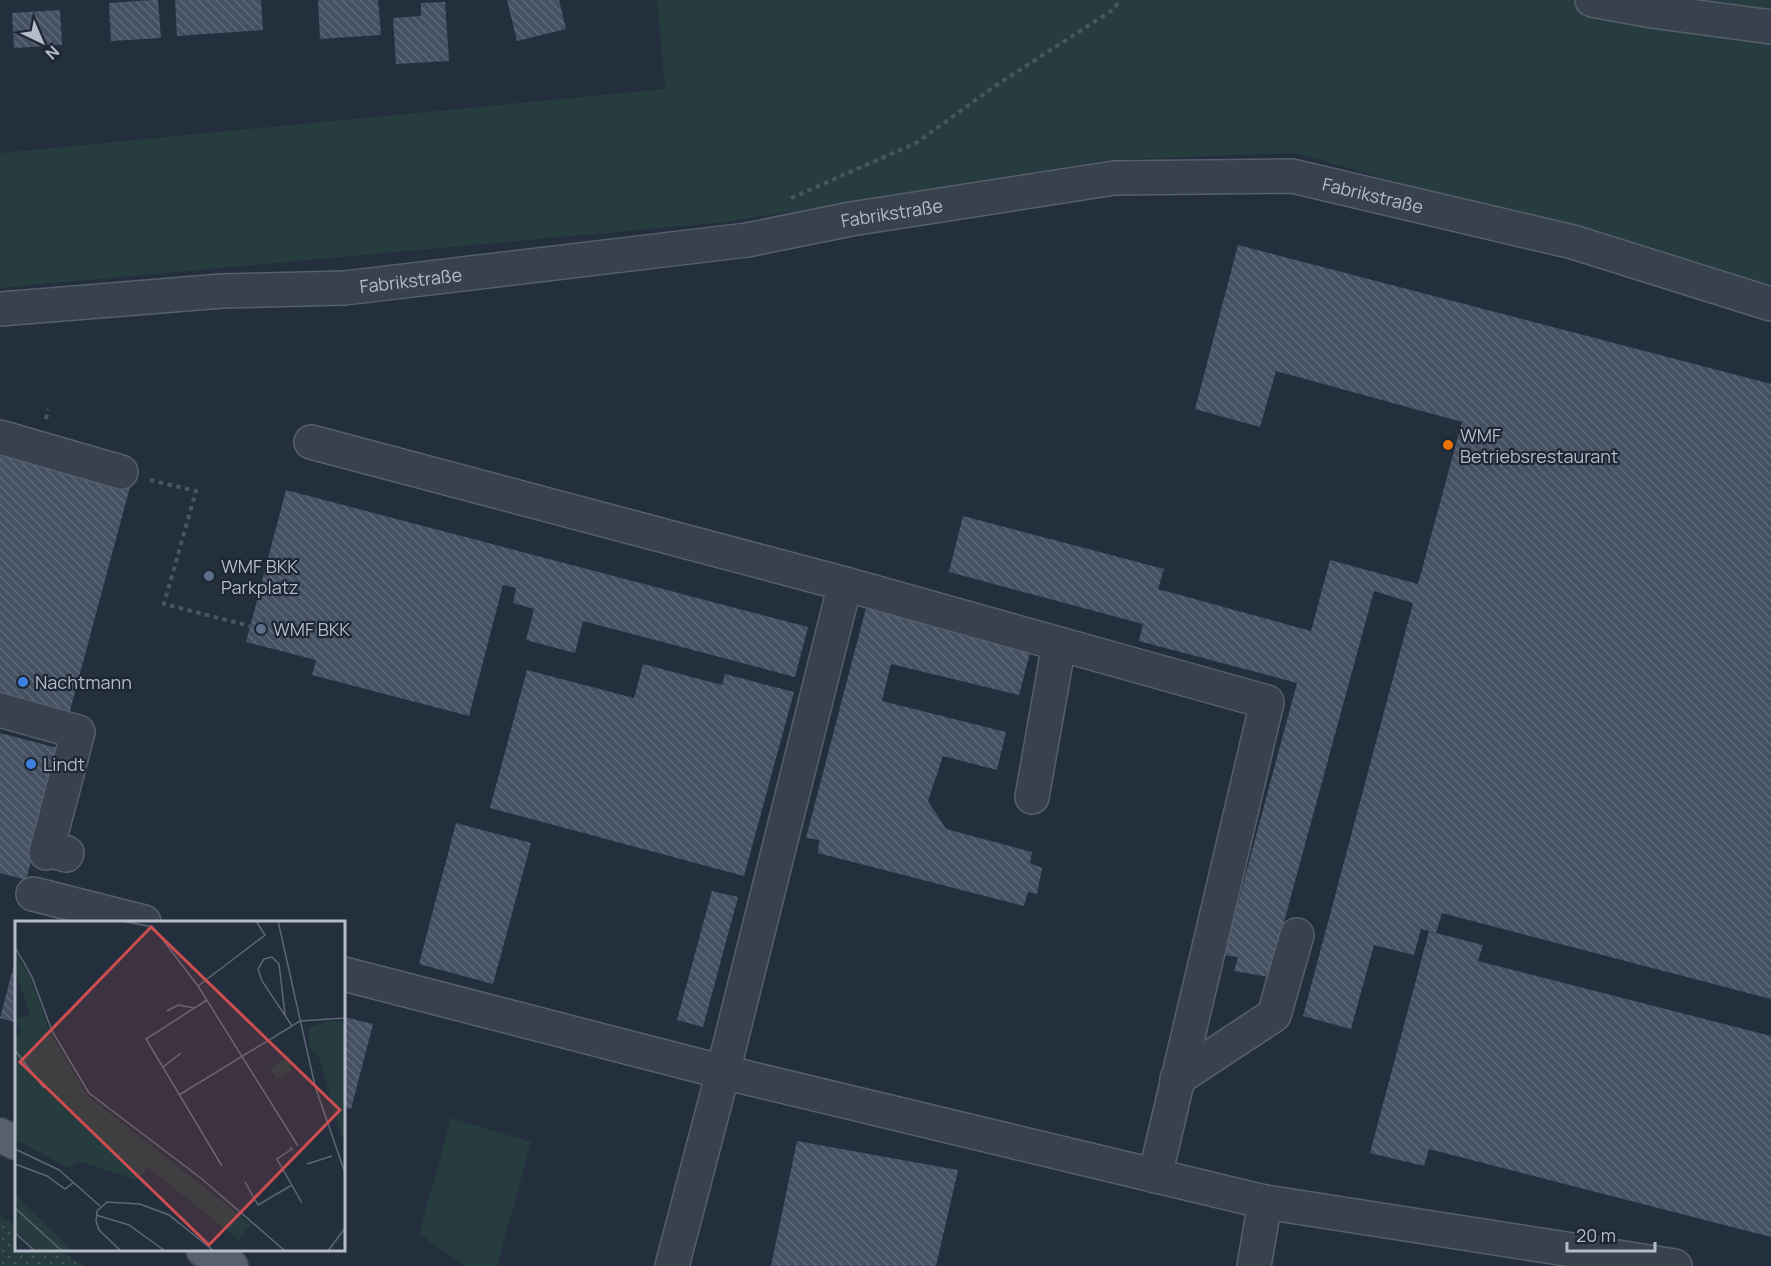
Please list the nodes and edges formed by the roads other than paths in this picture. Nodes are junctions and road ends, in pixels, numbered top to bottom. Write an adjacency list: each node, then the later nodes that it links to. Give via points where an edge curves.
1 (1592, 0): 2 (street)
2 (1771, 27)
3 (1771, 304): 4 (street, Fabrikstraße, via 1573,242 1292,176 1114,178 850,219 747,240 345,288 222,291)
4 (0, 309)
5 (0, 437): 7 (street)
6 (311, 442): 8 (street)
7 (121, 472)
8 (845, 584): 9 (street); 17 (street)
9 (1059, 644): 11 (street); 18 (street, via 1267,702)
10 (0, 710): 12 (street, via 78,732)
11 (1032, 797)
12 (53, 851)
13 (33, 894): 14 (street)
14 (140, 921)
15 (1297, 935): 18 (street, via 1274,1015)
16 (345, 974): 17 (street)
17 (723, 1072): 21 (street); 25 (street)
18 (1177, 1079): 21 (street)
19 (0, 1135): 20 (main road)
20 (15, 1142)
21 (1155, 1176): 22 (street)
22 (1265, 1202): 26 (street); 27 (street)
23 (205, 1251): 24 (main road)
24 (231, 1266)
25 (672, 1266)
26 (1254, 1266)
27 (1675, 1266)

